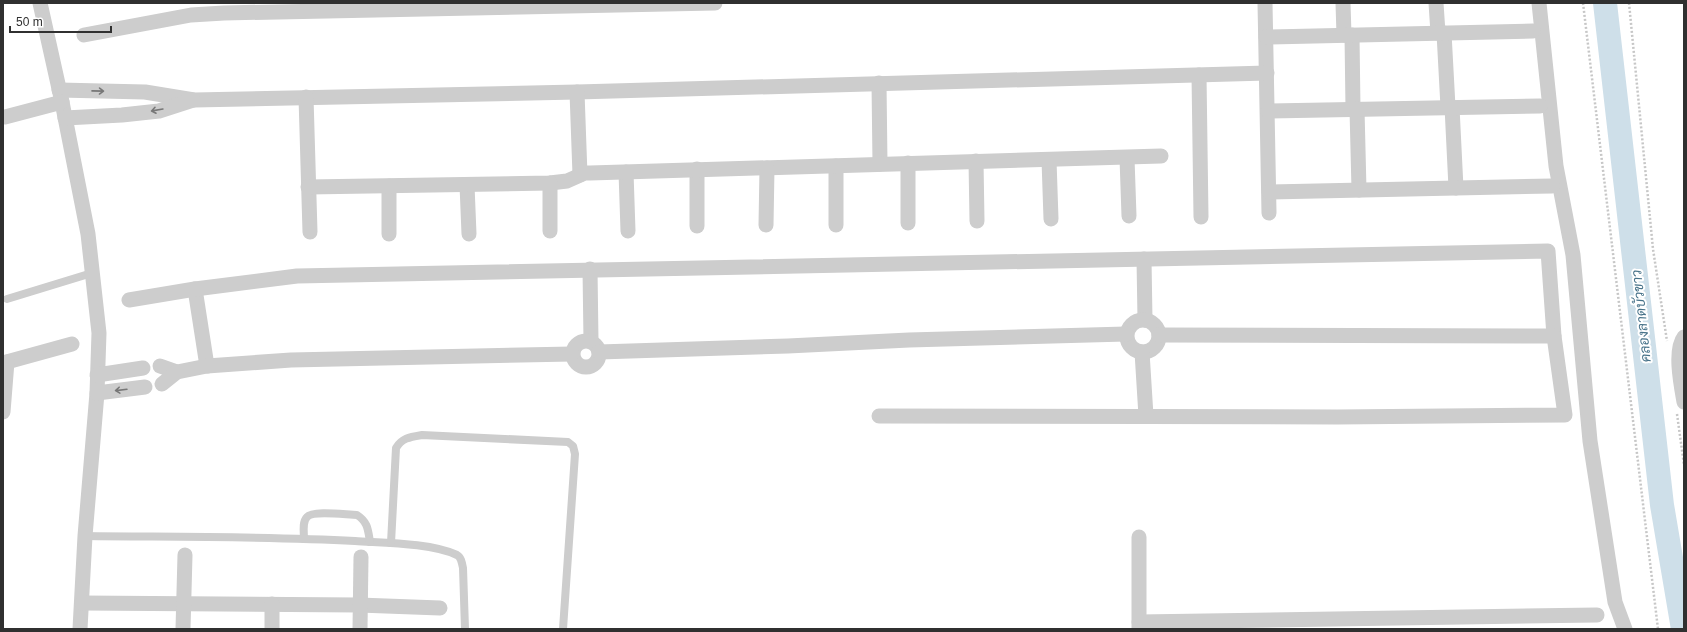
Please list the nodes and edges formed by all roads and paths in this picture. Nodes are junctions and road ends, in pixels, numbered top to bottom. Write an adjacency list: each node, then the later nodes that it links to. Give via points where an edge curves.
1 (40, 3): 20 (street)
2 (715, 3): 9 (street)
3 (1265, 3): 15 (street)
4 (1343, 3): 14 (street)
5 (1436, 3): 12 (street)
6 (1539, 3): 112 (street, via 1556,166 1574,255 1590,441 1615,602)
7 (1583, 3): 113 (path)
8 (1628, 3): 73 (path, via 1653,249)
9 (562, 5): 10 (street)
10 (291, 7): 13 (street, via 191,15)
11 (1533, 32): 12 (street)
12 (1441, 33): 14 (street); 24 (street)
13 (84, 35)
14 (1348, 35): 15 (street); 25 (street)
15 (1266, 37): 16 (street)
16 (1267, 73): 17 (street); 26 (street)
17 (1199, 75): 18 (street); 50 (street)
18 (879, 83): 19 (street); 33 (street)
19 (577, 92): 21 (street); 39 (street)
20 (61, 96): 22 (street, one-way to 22, via 145,92); 27 (street); 28 (street)
21 (306, 97): 22 (street); 44 (street)
22 (194, 100): 28 (street, one-way to 28, via 159,111)
23 (1540, 106): 24 (street)
24 (1450, 107): 25 (street); 45 (street)
25 (1355, 109): 26 (street); 46 (street)
26 (1268, 110): 47 (street)
27 (5, 117)
28 (65, 118): 64 (street, via 88,234)
29 (1161, 156): 30 (street)
30 (1127, 158): 31 (street); 49 (street)
31 (1049, 160): 32 (street); 51 (street)
32 (976, 161): 34 (street); 52 (street)
33 (880, 164): 34 (street); 35 (street)
34 (908, 164): 53 (street)
35 (836, 166): 36 (street); 55 (street)
36 (766, 168): 37 (street); 54 (street)
37 (697, 169): 38 (street); 56 (street)
38 (626, 172): 39 (street); 58 (street)
39 (580, 175): 40 (street)
40 (550, 183): 41 (street); 57 (street)
41 (467, 185): 42 (street); 61 (street)
42 (389, 186): 44 (street); 60 (street)
43 (1552, 186): 45 (street)
44 (308, 187): 59 (street)
45 (1456, 188): 46 (street)
46 (1360, 190): 47 (street)
47 (1269, 192): 48 (street)
48 (1269, 213)
49 (1129, 216)
50 (1201, 217)
51 (1051, 219)
52 (977, 221)
53 (908, 223)
54 (766, 225)
55 (836, 225)
56 (697, 226)
57 (550, 231)
58 (628, 231)
59 (310, 232)
60 (389, 234)
61 (469, 234)
62 (1144, 259): 63 (street); 68 (street); 71 (street, via 1548,251)
63 (590, 269): 65 (street, via 297,276); 75 (street)
64 (92, 273): 66 (lane); 83 (street, via 99,333)
65 (195, 289): 67 (street); 80 (street)
66 (7, 299)
67 (129, 300)
68 (1145, 320): 69 (street, via 1131,324); 70 (street, via 1156,325)
69 (1126, 334): 75 (street, via 788,346); 76 (street, via 1126,340 1132,349)
70 (1159, 336): 71 (street); 76 (street, via 1159,341 1152,350)
71 (1554, 336): 90 (street, via 1565,415)
72 (1684, 337): 87 (street, via 1679,359)
73 (1666, 341)
74 (72, 344): 78 (street)
75 (595, 347): 77 (street, via 584,341 577,344); 77 (street, via 598,359 588,368 575,363)
76 (1142, 352): 90 (street)
77 (572, 354): 80 (street, via 291,360)
78 (5, 362): 88 (street)
79 (160, 366): 82 (street)
80 (207, 366): 82 (street)
81 (143, 368): 83 (street)
82 (177, 372): 84 (street)
83 (97, 375): 86 (street)
84 (162, 384)
85 (145, 387): 86 (street, one-way to 86)
86 (97, 393): 92 (street)
87 (1680, 406): 91 (path)
88 (3, 412)
89 (879, 416): 90 (street)
90 (1146, 416)
91 (1684, 465)
92 (85, 536): 94 (lane); 99 (street)
93 (1139, 537): 105 (street)
94 (304, 539): 95 (lane); 95 (lane, via 304,521 307,516 357,515 367,524)
95 (370, 542): 96 (lane)
96 (391, 543): 110 (lane, via 443,550 458,555 463,568); 111 (lane, via 396,448 407,437 422,434 568,442 574,446 575,454)
97 (184, 555): 100 (street)
98 (361, 557): 102 (street)
99 (82, 603): 100 (street); 106 (street)
100 (183, 604): 101 (street); 107 (street)
101 (272, 604): 102 (street); 108 (street)
102 (359, 605): 103 (street); 109 (street)
103 (440, 608)
104 (1597, 615): 105 (street)
105 (1139, 626)
106 (80, 629)
107 (183, 629)
108 (272, 629)
109 (360, 629)
110 (465, 629)
111 (564, 629)
112 (1625, 629)
113 (1658, 629)

